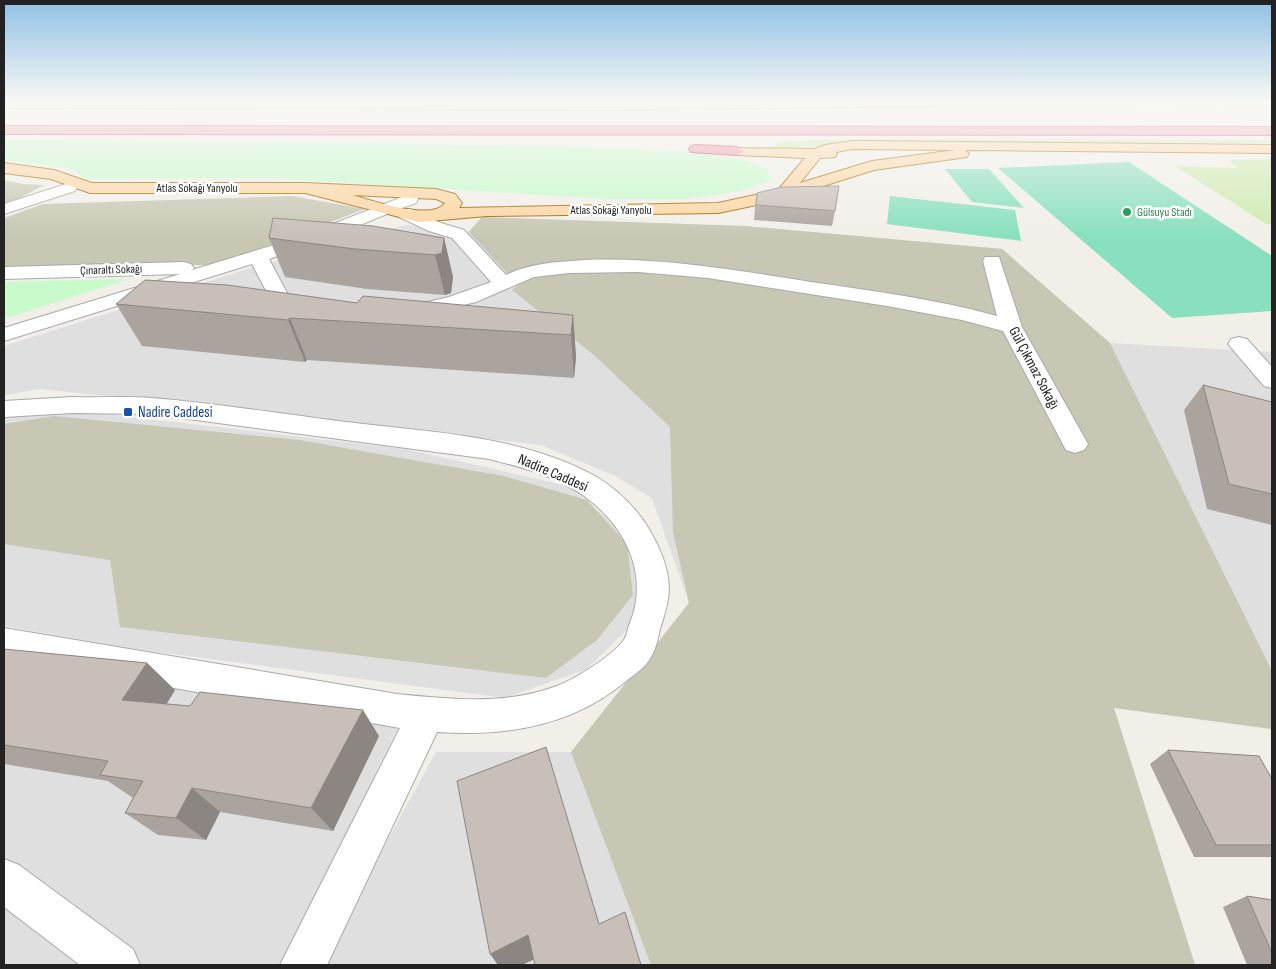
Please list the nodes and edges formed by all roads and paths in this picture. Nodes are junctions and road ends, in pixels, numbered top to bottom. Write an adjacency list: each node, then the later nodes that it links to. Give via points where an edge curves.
1 (835, 147): 7 (main road)
2 (1107, 147): 4 (main road)
3 (679, 148): 6 (highway)
4 (1164, 148): 5 (main road); 8 (main road)
5 (1272, 149)
6 (737, 152): 7 (main road); 12 (main road, via 762,158 778,168 785,178)
7 (815, 154): 8 (main road); 12 (main road)
8 (962, 154): 12 (main road, Atlas Sokağı Yanyolu, via 872,166)
9 (4, 168): 11 (main road, Atlas Sokağı Yanyolu, via 54,175 90,188)
10 (69, 188): 15 (street)
11 (305, 188): 13 (main road, Atlas Sokağı Yanyolu); 14 (main road, Atlas Sokağı Yanyolu)
12 (784, 193): 16 (main road, Atlas Sokağı Yanyolu, via 756,202 718,208)
13 (436, 194): 16 (main road); 17 (main road); 17 (main road, via 448,197 454,203 449,210)
14 (386, 208): 17 (street); 20 (street)
15 (4, 210)
16 (603, 210): 18 (main road, Atlas Sokağı Yanyolu)
17 (419, 212): 18 (main road, Atlas Sokağı Yanyolu); 19 (street); 20 (street)
18 (472, 212): 19 (street, via 459,223)
19 (458, 234): 25 (street)
20 (312, 238): 21 (street)
21 (258, 256): 23 (street); 26 (street, via 280,300)
22 (992, 261): 28 (street, Gül Çıkmaz Sokağı)
23 (218, 267): 24 (street, Çınaraltı Sokağı); 29 (street)
24 (4, 273)
25 (504, 284): 27 (street, via 425,309); 28 (street, via 514,277 533,272 602,266 646,267 716,273 864,296 987,319)
26 (328, 307)
27 (391, 313)
28 (1011, 327): 33 (street, Gül Çıkmaz Sokağı)
29 (4, 335)
30 (1238, 344): 31 (street)
31 (1272, 381)
32 (4, 409): 35 (street, Nadire Caddesi, via 72,405 150,406 470,446 533,462 594,489 617,508 636,532 647,555 654,579 653,604 640,646 606,677 580,695 547,707 502,715)
33 (1075, 444)
34 (4, 643): 35 (street, Nadire Caddesi)
35 (426, 716): 38 (street)
36 (4, 880): 37 (street)
37 (117, 965)
38 (303, 965)

